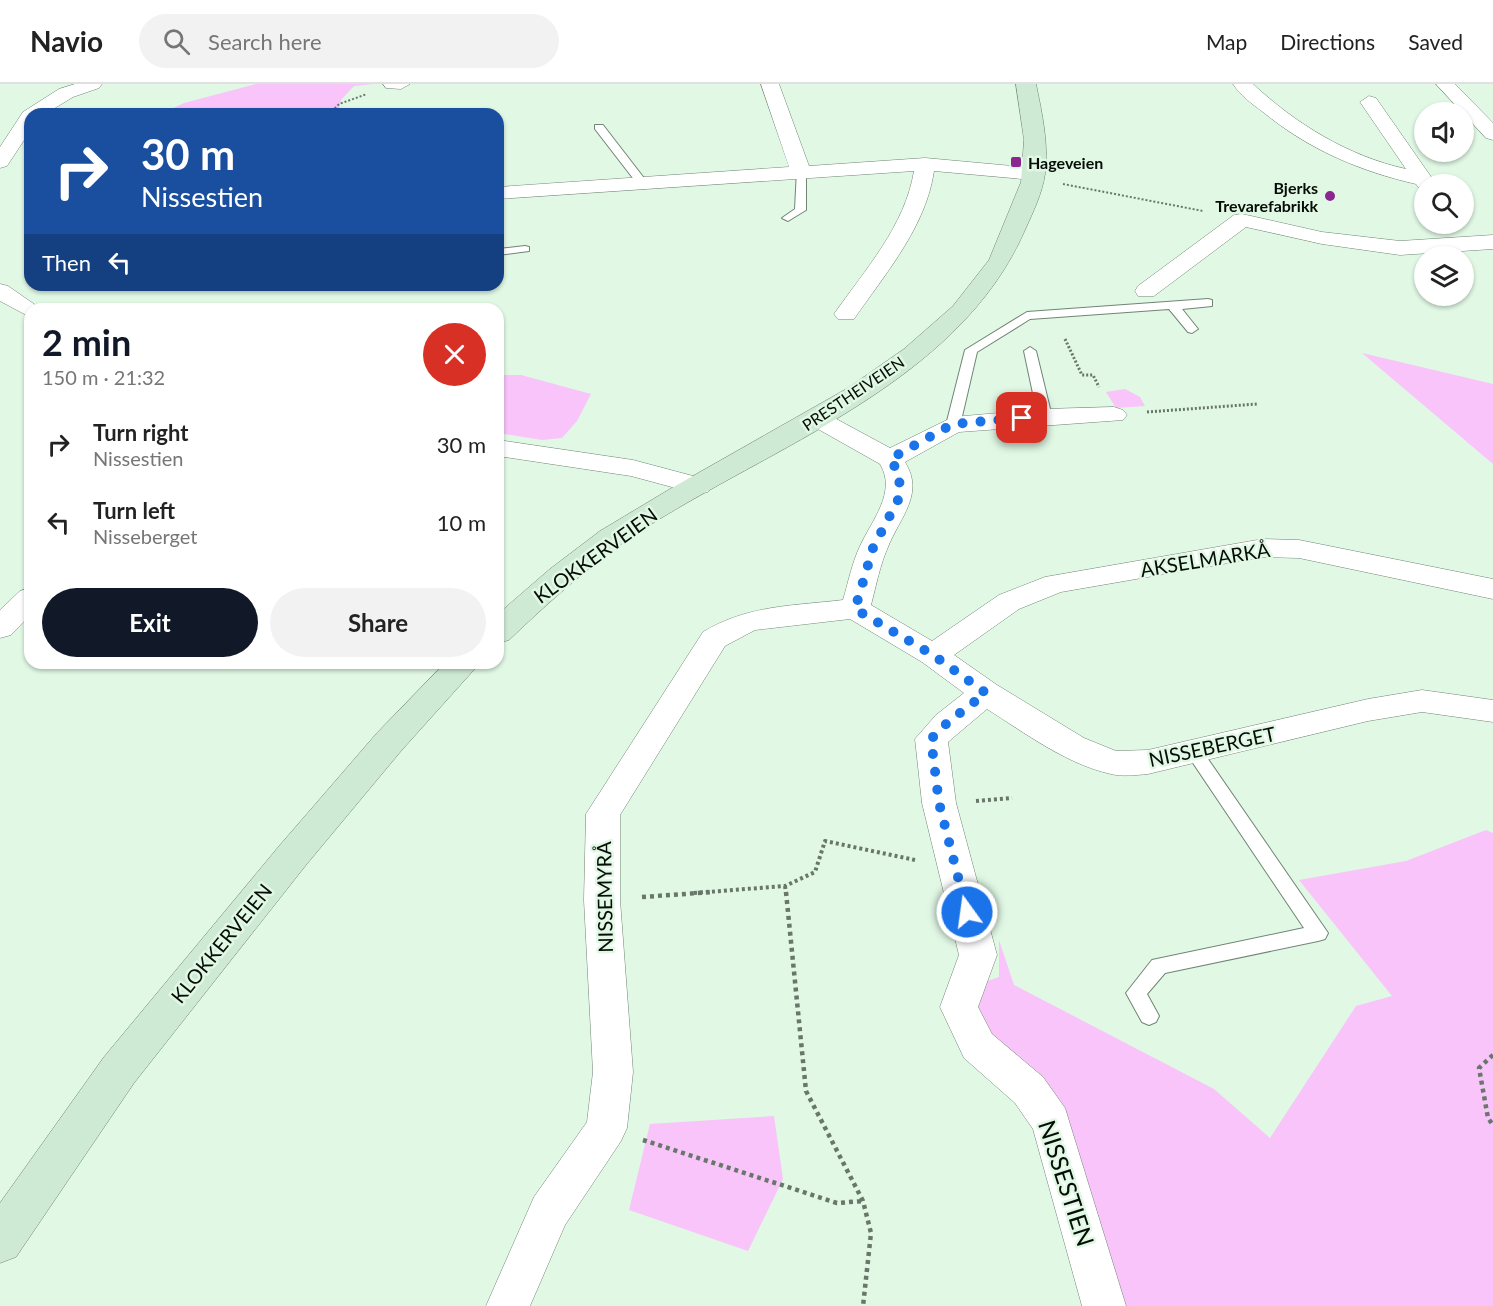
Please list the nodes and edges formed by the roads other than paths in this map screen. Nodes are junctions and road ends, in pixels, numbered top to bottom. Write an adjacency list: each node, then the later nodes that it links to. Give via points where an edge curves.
1 (93, 84): 7 (street, via 52,99)
2 (770, 84): 13 (street)
3 (1026, 84): 14 (street, PRESTHEIVEIEN)
4 (1242, 84): 16 (street, via 1312,139 1369,166)
5 (1445, 84): 10 (street)
6 (1369, 102): 15 (street)
7 (40, 108)
8 (24, 126): 11 (street)
9 (599, 127): 17 (lane)
10 (1493, 134)
11 (0, 162)
12 (925, 164): 13 (street); 14 (street); 30 (street, via 921,188 909,214)
13 (801, 172): 17 (street); 19 (lane, via 800,210)
14 (1034, 174): 35 (street, PRESTHEIVEIEN, via 1019,226 984,286 916,351)
15 (1418, 174)
16 (1414, 179)
17 (644, 184): 18 (street)
18 (504, 193)
19 (788, 218)
20 (1458, 234): 22 (street)
21 (1493, 242): 22 (street)
22 (1464, 244): 26 (street, via 1400,248 1322,238 1242,220)
23 (525, 249): 24 (lane)
24 (504, 251)
25 (0, 291): 29 (street)
26 (1146, 291)
27 (1208, 303): 28 (lane)
28 (1173, 306): 31 (lane); 36 (lane, via 1027,316 971,350)
29 (17, 309)
30 (846, 314)
31 (1192, 329)
32 (1030, 351): 34 (lane)
33 (1114, 415): 34 (street)
34 (1045, 417): 36 (street)
35 (818, 419): 38 (street); 39 (street, PRESTHEIVEIEN)
36 (953, 424): 38 (street)
37 (504, 449): 39 (street, via 633,468)
38 (890, 459): 42 (street, via 900,475 898,500 873,548)
39 (698, 486): 43 (street, KLOKKERVEIEN, via 628,526 544,589)
40 (1493, 589): 45 (street, AKSELMARKÅ, via 1299,549 1263,548 1055,584 1009,602)
41 (24, 604): 44 (street)
42 (855, 609): 45 (street, NISSEBERGET); 52 (street, NISSEMYRÅ, via 751,620 714,639 603,814 602,900 613,1072 607,1128 549,1211)
43 (504, 626)
44 (0, 628)
45 (933, 655): 47 (street, NISSEBERGET)
46 (458, 669): 51 (street, KLOKKERVEIEN, via 293,855 133,1052)
47 (986, 693): 49 (street, NISSEBERGET, via 1072,746 1113,763 1148,762); 53 (street, NISSESTIEN, via 931,739 939,803 978,955 959,1007 978,1046 1029,1090 1051,1120)
48 (1493, 711): 49 (street, NISSEBERGET, via 1422,701 1368,710)
49 (1195, 753): 50 (lane, via 1318,933 1159,966 1136,993)
50 (1149, 1016)
51 (0, 1241)
52 (508, 1306)
53 (1104, 1306)

